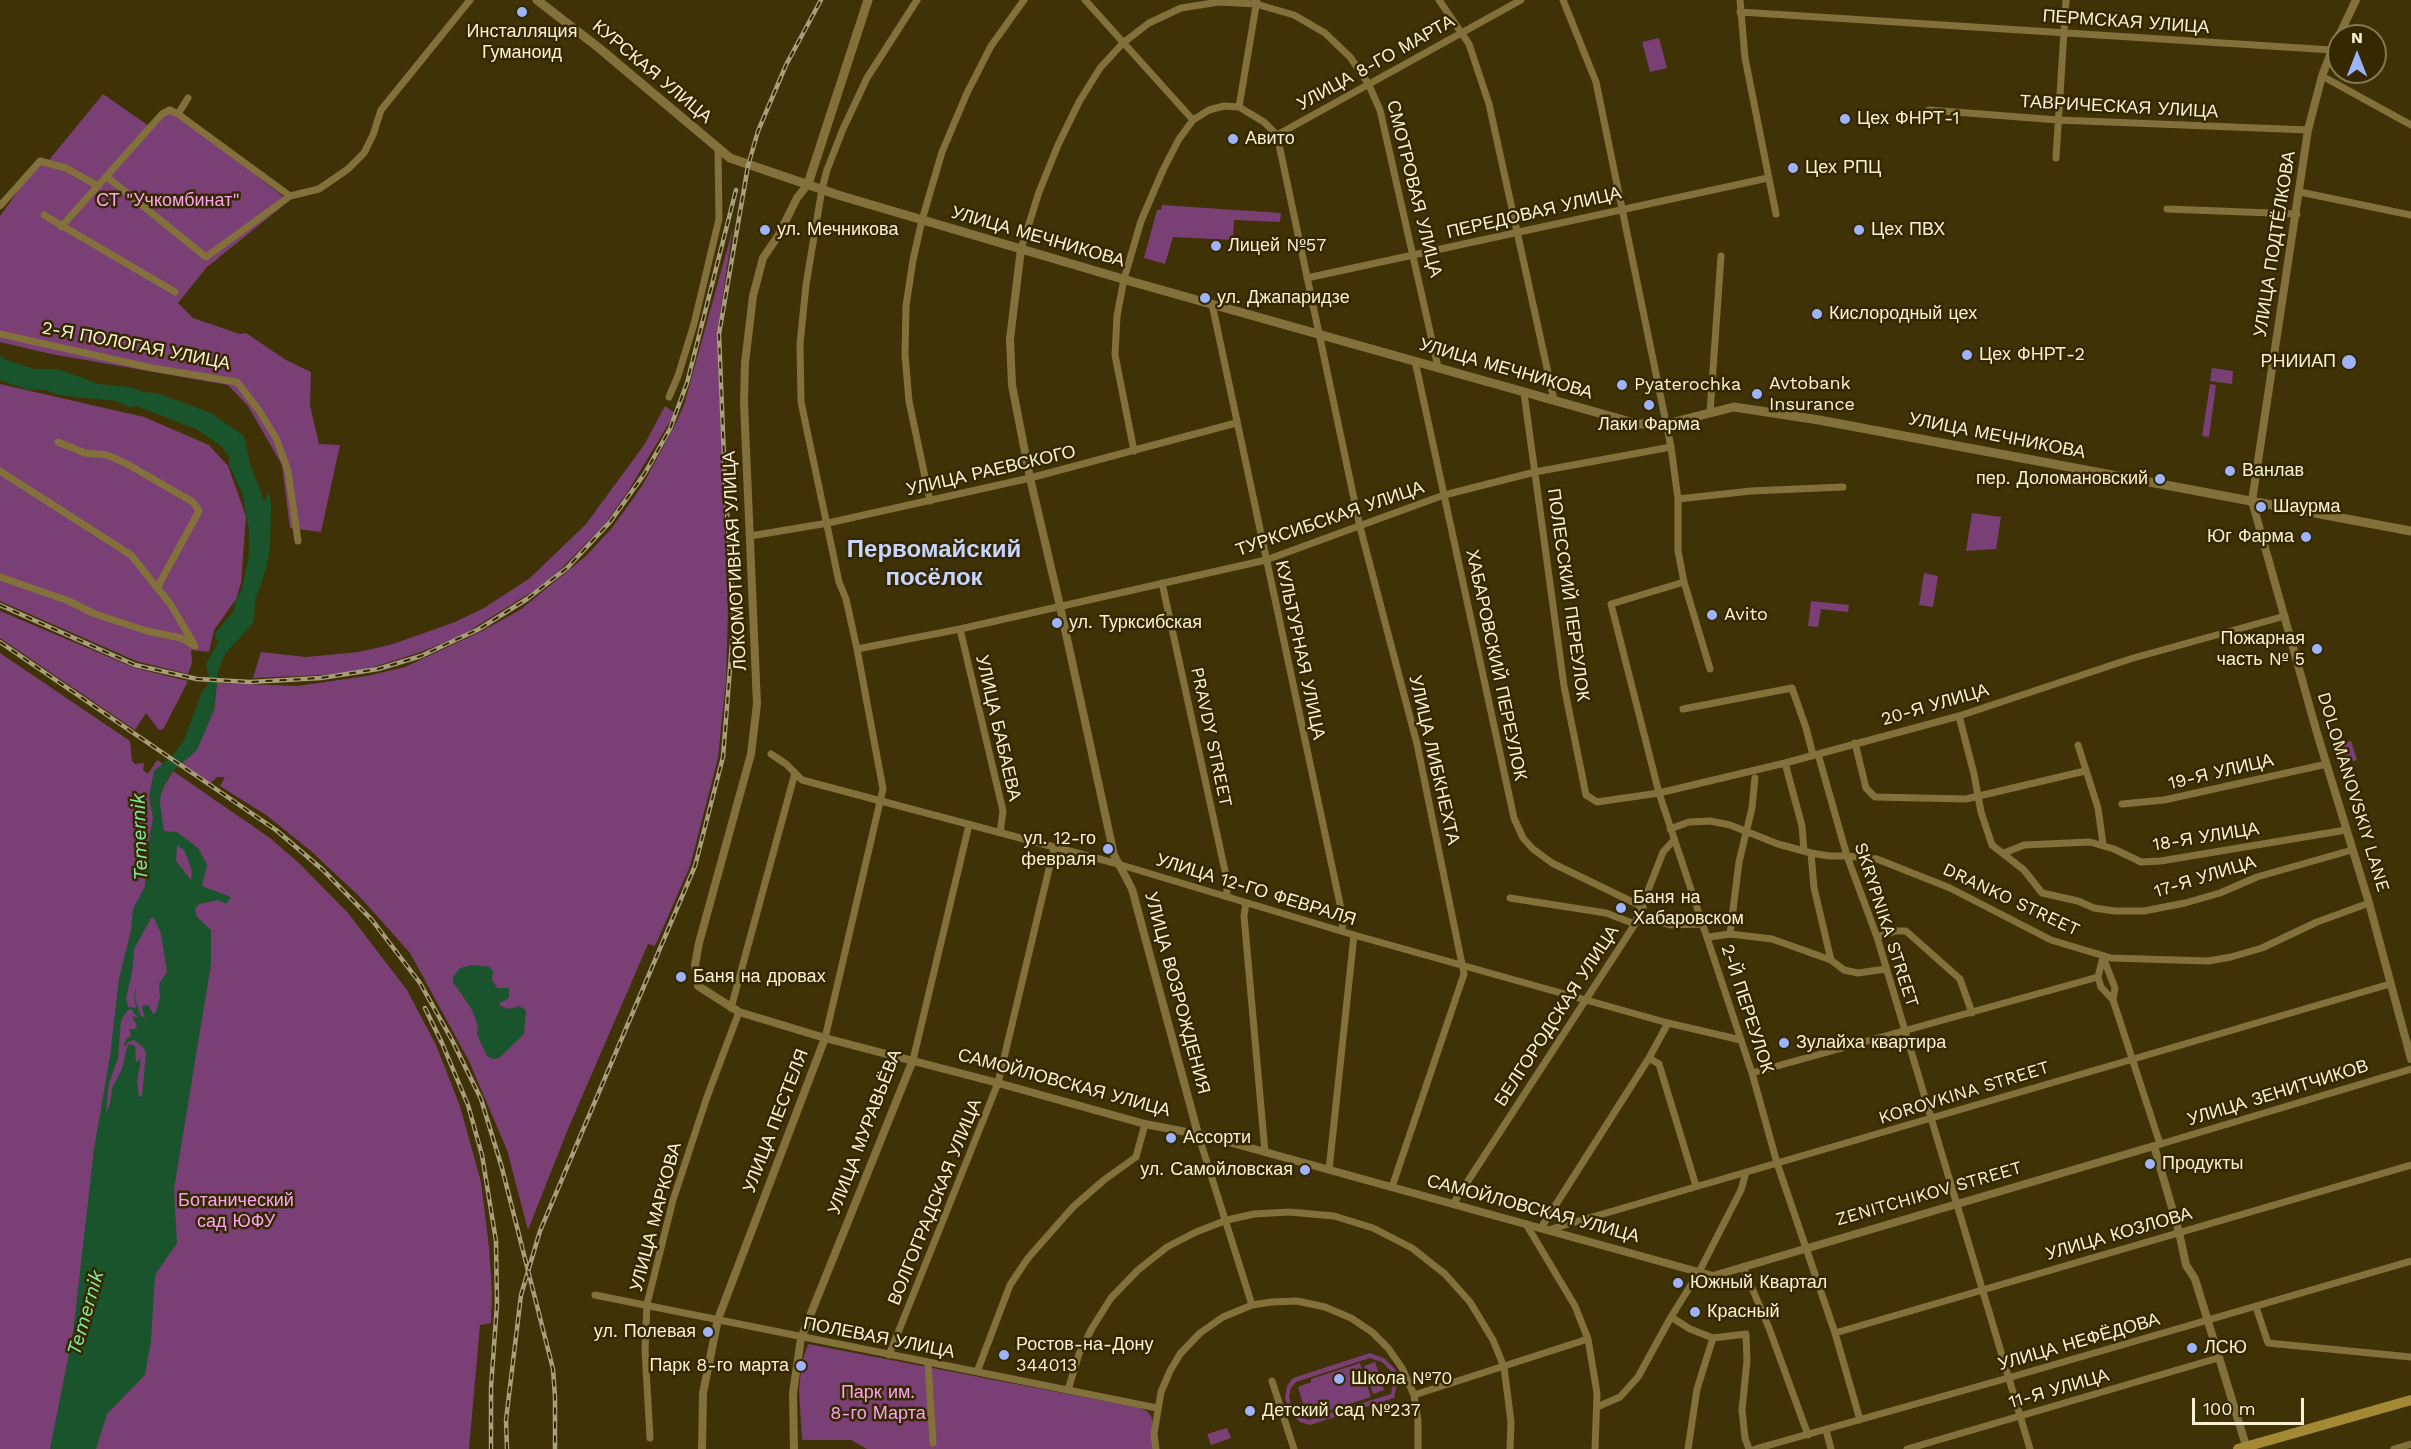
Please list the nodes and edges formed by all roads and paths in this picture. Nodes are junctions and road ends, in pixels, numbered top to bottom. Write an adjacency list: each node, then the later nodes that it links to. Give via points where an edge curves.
1 (470, 0): 41 (street, via 381,110 364,153 319,189)
2 (537, 0): 32 (main road, КУРСКАЯ УЛИЦА)
3 (868, 0): 37 (main road)
4 (917, 0): 39 (street, УЛИЦА ПЕСТЕЛЯ, via 867,78 839,139)
5 (1024, 0): 49 (street, via 990,45 967,93 942,152)
6 (1085, 0): 18 (street)
7 (1439, 0): 16 (street)
8 (1521, 0): 16 (street, УЛИЦА 8-ГО МАРТА)
9 (1563, 0): 43 (street, via 1596,82)
10 (1740, 0): 14 (street)
11 (2066, 0): 17 (street)
12 (2356, 0): 15 (street, УЛИЦА ПОДТЁЛКОВА)
13 (1256, 2): 18 (street, СМОТРОВАЯ УЛИЦА, via 1181,8 1149,23); 22 (street, СМОТРОВАЯ УЛИЦА, via 1294,15 1325,33 1350,57); 24 (street)
14 (1740, 12): 17 (street, ПЕРМСКАЯ УЛИЦА); 36 (street)
15 (2345, 24)
16 (1463, 33): 22 (street, УЛИЦА 8-ГО МАРТА); 51 (street, via 1490,104)
17 (2064, 33): 19 (street, ПЕРМСКАЯ УЛИЦА); 28 (street)
18 (1123, 43): 27 (street); 52 (street, СМОТРОВАЯ УЛИЦА, via 1100,68 1079,102 1039,192)
19 (2327, 51)
20 (2327, 64): 21 (street, УЛИЦА ПОДТЁЛКОВА)
21 (2322, 76): 29 (street); 30 (street, УЛИЦА ПОДТЁЛКОВА)
22 (1368, 83): 31 (street, УЛИЦА 8-ГО МАРТА); 53 (street, СМОТРОВАЯ УЛИЦА, via 1380,110)
23 (188, 98): 26 (street)
24 (1239, 107): 27 (street, via 1209,110); 31 (street)
25 (1929, 110): 28 (street, ТАВРИЧЕСКАЯ УЛИЦА)
26 (178, 114): 35 (street, via 170,110 162,114); 41 (street)
27 (1193, 120): 56 (street, via 1161,172)
28 (2058, 120): 30 (street, ТАВРИЧЕСКАЯ УЛИЦА); 33 (street)
29 (2411, 125)
30 (2308, 130): 40 (street, УЛИЦА ПОДТЁЛКОВА)
31 (1277, 135): 55 (street, УЛИЦА ЛИБКНЕХТА)
32 (718, 150): 34 (main road, КУРСКАЯ УЛИЦА); 64 (street, via 719,208 714,242 694,324)
33 (2056, 158)
34 (748, 166): 37 (main road, УЛИЦА МЕЧНИКОВА)
35 (107, 177): 38 (street); 41 (street, via 206,257)
36 (1768, 178): 43 (street, ПЕРЕДОВАЯ УЛИЦА); 45 (street)
37 (808, 184): 39 (main road, УЛИЦА МЕЧНИКОВА); 83 (street, ЛОКОМОТИВНАЯ УЛИЦА, via 796,198 764,258 753,296 744,403)
38 (98, 186): 42 (street, via 66,168 40,161); 50 (street)
39 (822, 189): 49 (main road, УЛИЦА МЕЧНИКОВА); 80 (street, УЛИЦА ПЕСТЕЛЯ, via 806,285 800,356 801,402)
40 (2300, 192): 46 (street, УЛИЦА ПОДТЁЛКОВА); 48 (street)
41 (290, 196)
42 (0, 206)
43 (1623, 209): 51 (street, ПЕРЕДОВАЯ УЛИЦА); 68 (street)
44 (2167, 209): 46 (street)
45 (1776, 213)
46 (2297, 214): 79 (street, УЛИЦА ПОДТЁЛКОВА)
47 (44, 215): 50 (street)
48 (2411, 215)
49 (922, 220): 52 (main road, УЛИЦА МЕЧНИКОВА); 78 (street, via 906,306 904,355 909,401)
50 (61, 226): 57 (street)
51 (1518, 233): 53 (street, ПЕРЕДОВАЯ УЛИЦА); 65 (street)
52 (1021, 249): 56 (main road, УЛИЦА МЕЧНИКОВА); 74 (street, СМОТРОВАЯ УЛИЦА, via 1010,339 1011,374)
53 (1414, 255): 55 (street, ПЕРЕДОВАЯ УЛИЦА); 62 (street, СМОТРОВАЯ УЛИЦА)
54 (1721, 256): 66 (street)
55 (1307, 278): 59 (street, УЛИЦА ЛИБКНЕХТА)
56 (1124, 279): 58 (main road, УЛИЦА МЕЧНИКОВА); 71 (street, via 1115,355)
57 (175, 292)
58 (1212, 304): 59 (main road, УЛИЦА МЕЧНИКОВА); 67 (street, КУЛЬТУРНАЯ УЛИЦА)
59 (1320, 333): 61 (main road, УЛИЦА МЕЧНИКОВА); 81 (street, УЛИЦА ЛИБКНЕХТА)
60 (0, 334): 84 (street, 2-Я ПОЛОГАЯ УЛИЦА, via 152,368 237,382 276,438 288,471)
61 (1415, 361): 62 (main road, УЛИЦА МЕЧНИКОВА); 76 (street, ХАБАРОВСКИЙ ПЕРЕУЛОК)
62 (1438, 368): 63 (main road, УЛИЦА МЕЧНИКОВА)
63 (1524, 393): 65 (main road, УЛИЦА МЕЧНИКОВА); 73 (street, ПОЛЕССКИЙ ПЕРЕУЛОК)
64 (669, 397)
65 (1554, 400): 68 (main road, УЛИЦА МЕЧНИКОВА, via 1638,424)
66 (1710, 412): 68 (main road, УЛИЦА МЕЧНИКОВА); 79 (main road, УЛИЦА МЕЧНИКОВА, via 1734,407 1819,420)
67 (1236, 423): 71 (street, УЛИЦА РАЕВСКОГО); 85 (street, КУЛЬТУРНАЯ УЛИЦА)
68 (1666, 424): 70 (street)
69 (58, 442): 89 (street, via 128,464 193,502 199,511)
70 (1671, 447): 73 (street, ТУРКСИБСКАЯ УЛИЦА); 77 (street)
71 (1134, 451): 74 (street, УЛИЦА РАЕВСКОГО)
72 (0, 471): 89 (street, via 131,555)
73 (1535, 472): 76 (street, ТУРКСИБСКАЯ УЛИЦА); 108 (street, ПОЛЕССКИЙ ПЕРЕУЛОК, via 1564,686 1584,788)
74 (1030, 478): 78 (street, УЛИЦА РАЕВСКОГО); 90 (street, УЛИЦА ВОЗРОЖДЕНИЯ)
75 (1843, 487): 77 (street)
76 (1444, 495): 81 (street, ТУРКСИБСКАЯ УЛИЦА); 128 (street, ХАБАРОВСКИЙ ПЕРЕУЛОК, via 1511,807 1523,838 1552,863)
77 (1678, 499): 87 (street, via 1678,552)
78 (930, 501): 80 (street, УЛИЦА РАЕВСКОГО)
79 (2252, 501): 82 (main road, УЛИЦА МЕЧНИКОВА); 91 (street, DOLOMANOVSKIY LANE)
80 (828, 523): 83 (street, УЛИЦА РАЕВСКОГО); 93 (street, УЛИЦА ПЕСТЕЛЯ)
81 (1360, 527): 85 (street, ТУРКСИБСКАЯ УЛИЦА); 140 (street, УЛИЦА ЛИБКНЕХТА, via 1417,744)
82 (2411, 531)
83 (750, 536): 137 (street, ЛОКОМОТИВНАЯ УЛИЦА, via 758,674 756,715 751,754)
84 (298, 541)
85 (1266, 560): 88 (street, ТУРКСИБСКАЯ УЛИЦА); 132 (street, КУЛЬТУРНАЯ УЛИЦА, via 1343,918)
86 (0, 577): 89 (street, via 95,614 181,638 195,646)
87 (1684, 582): 94 (street); 106 (street, 2-Й ПЕРЕУЛОК, via 1611,604)
88 (1162, 583): 90 (street, ТУРКСИБСКАЯ УЛИЦА); 124 (street, PRAVDY STREET, via 1227,880)
89 (157, 588)
90 (1060, 606): 92 (street, ТУРКСИБСКАЯ УЛИЦА); 123 (street, УЛИЦА ВОЗРОЖДЕНИЯ)
91 (2285, 616): 96 (street, 20-Я УЛИЦА, via 2130,659); 102 (street, DOLOMANOVSKIY LANE)
92 (960, 629): 93 (street, ТУРКСИБСКАЯ УЛИЦА); 115 (street, УЛИЦА БАБАЕВА, via 1003,811)
93 (857, 649): 109 (street, УЛИЦА ПЕСТЕЛЯ, via 882,777)
94 (1710, 669)
95 (1683, 709): 100 (street, SKRYPNIKA STREET, via 1792,688)
96 (1959, 716): 97 (street, 20-Я УЛИЦА); 107 (street, 17-Я УЛИЦА)
97 (1855, 743): 100 (street, 20-Я УЛИЦА); 107 (street, via 1866,788 1875,797 1954,801)
98 (2078, 746): 103 (street)
99 (771, 754): 104 (street, УЛИЦА 12-ГО ФЕВРАЛЯ)
100 (1815, 754): 101 (street, 20-Я УЛИЦА); 122 (street, SKRYPNIKA STREET)
101 (1785, 764): 106 (street, 20-Я УЛИЦА); 120 (street)
102 (2327, 764): 110 (street, 19-Я УЛИЦА, via 2164,800); 114 (street, DOLOMANOVSKIY LANE)
103 (2085, 771): 107 (street); 117 (street, via 2098,808)
104 (795, 773): 109 (street, УЛИЦА 12-ГО ФЕВРАЛЯ, via 802,780); 146 (street)
105 (1755, 778): 113 (street)
106 (1659, 793): 108 (street, 20-Я УЛИЦА, via 1605,802); 112 (street, 2-Й ПЕРЕУЛОК)
107 (1978, 797): 121 (street, 17-Я УЛИЦА, via 1992,845)
108 (1590, 799)
109 (881, 802): 111 (street, УЛИЦА 12-ГО ФЕВРАЛЯ); 151 (street, УЛИЦА ПЕСТЕЛЯ)
110 (2122, 804)
111 (969, 825): 115 (street, УЛИЦА 12-ГО ФЕВРАЛЯ); 156 (street, УЛИЦА МУРАВЬЁВА)
112 (1670, 829): 113 (street, DRANKO STREET, via 1689,822 1710,821); 116 (street, 2-Й ПЕРЕУЛОК)
113 (1745, 830): 120 (street, DRANKO STREET); 133 (street)
114 (2346, 830): 117 (street, 18-Я УЛИЦА, via 2161,861 2141,862); 119 (street, DOLOMANOVSKIY LANE)
115 (1000, 833): 118 (street, УЛИЦА 12-ГО ФЕВРАЛЯ)
116 (1674, 840): 128 (street, БЕЛГОРОДСКАЯ УЛИЦА, via 1663,852); 131 (street, 2-Й ПЕРЕУЛОК)
117 (2103, 844): 121 (street, 18-Я УЛИЦА, via 2024,845)
118 (1054, 848): 123 (street, УЛИЦА 12-ГО ФЕВРАЛЯ); 159 (street, ВОЛГОГРАДСКАЯ УЛИЦА)
119 (2352, 850): 121 (street, 17-Я УЛИЦА, via 2257,877 2186,903 2132,912 2094,908 2042,893); 127 (street, DOLOMANOVSKIY LANE)
120 (1808, 852): 122 (street, DRANKO STREET); 139 (street)
121 (2004, 853)
122 (1847, 855): 136 (street, SKRYPNIKA STREET); 138 (street, DRANKO STREET, via 1877,859 1912,872 2051,940)
123 (1118, 864): 124 (street, УЛИЦА 12-ГО ФЕВРАЛЯ); 162 (street, УЛИЦА ВОЗРОЖДЕНИЯ, via 1132,889)
124 (1227, 897): 126 (street, УЛИЦА 12-ГО ФЕВРАЛЯ)
125 (1509, 898): 130 (street, via 1606,913)
126 (1246, 903): 132 (street, УЛИЦА 12-ГО ФЕВРАЛЯ); 164 (street)
127 (2369, 903): 138 (street, DRANKO STREET, via 2231,957 2208,961); 143 (street, DOLOMANOVSKIY LANE)
128 (1643, 907): 129 (street, БЕЛГОРОДСКАЯ УЛИЦА)
129 (1640, 915): 130 (street, БЕЛГОРОДСКАЯ УЛИЦА); 131 (street, via 1670,925)
130 (1635, 924): 144 (street, БЕЛГОРОДСКАЯ УЛИЦА)
131 (1703, 924): 135 (street, 2-Й ПЕРЕУЛОК)
132 (1342, 931): 134 (street, УЛИЦА 12-ГО ФЕВРАЛЯ)
133 (1730, 934): 135 (street); 139 (street, via 1772,939)
134 (1354, 935): 140 (street, УЛИЦА 12-ГО ФЕВРАЛЯ); 167 (street)
135 (1709, 937): 152 (street, 2-Й ПЕРЕУЛОК)
136 (1876, 937): 141 (street, SKRYPNIKA STREET); 148 (street, via 1906,931 1960,979)
137 (699, 943): 146 (street, САМОЙЛОВСКАЯ УЛИЦА, via 695,965 698,986)
138 (2103, 957): 142 (street); 145 (street, via 2115,988)
139 (1831, 960): 141 (street, via 1844,970 1858,973)
140 (1463, 965): 144 (street, УЛИЦА 12-ГО ФЕВРАЛЯ); 170 (street, УЛИЦА ЛИБКНЕХТА, via 1463,984)
141 (1886, 969): 150 (street, SKRYPNIKA STREET)
142 (2098, 977): 145 (street); 148 (street)
143 (2390, 984): 154 (street, KOROVKINA STREET); 155 (street, DOLOMANOVSKIY LANE)
144 (1584, 999): 149 (street, УЛИЦА 12-ГО ФЕВРАЛЯ); 171 (street, БЕЛГОРОДСКАЯ УЛИЦА)
145 (2113, 1000): 154 (street)
146 (731, 1008): 147 (street, САМОЙЛОВСКАЯ УЛИЦА)
147 (740, 1012): 151 (street, САМОЙЛОВСКАЯ УЛИЦА); 184 (street, УЛИЦА МАРКОВА, via 673,1200)
148 (1972, 1013): 150 (street)
149 (1668, 1023): 152 (street, УЛИЦА 12-ГО ФЕВРАЛЯ); 153 (street)
150 (1905, 1032): 158 (street); 160 (street, SKRYPNIKA STREET)
151 (825, 1038): 156 (street, САМОЙЛОВСКАЯ УЛИЦА); 188 (street, УЛИЦА ПЕСТЕЛЯ)
152 (1741, 1040): 158 (street, 2-Й ПЕРЕУЛОК)
153 (1649, 1058): 169 (street, via 1659,1064); 175 (street)
154 (2133, 1058): 160 (street, KOROVKINA STREET); 163 (street)
155 (2411, 1059)
156 (913, 1060): 159 (street, САМОЙЛОВСКАЯ УЛИЦА); 191 (street, УЛИЦА МУРАВЬЁВА)
157 (2411, 1069): 163 (street, УЛИЦА ЗЕНИТЧИКОВ)
158 (1752, 1073): 165 (street, 2-Й ПЕРЕУЛОК)
159 (998, 1083): 161 (street, САМОЙЛОВСКАЯ УЛИЦА); 194 (street, ВОЛГОГРАДСКАЯ УЛИЦА)
160 (1932, 1119): 165 (street, KOROVKINA STREET); 172 (street, SKRYPNIKA STREET)
161 (1145, 1124): 162 (street, САМОЙЛОВСКАЯ УЛИЦА); 199 (street, via 1136,1157 1073,1207 1028,1258 1010,1285)
162 (1198, 1134): 164 (street, САМОЙЛОВСКАЯ УЛИЦА); 173 (street, УЛИЦА ВОЗРОЖДЕНИЯ)
163 (2157, 1145): 172 (street, ZENITCHIKOV STREET); 176 (street)
164 (1265, 1152): 167 (street, САМОЙЛОВСКАЯ УЛИЦА)
165 (1777, 1163): 168 (street, KOROVKINA STREET); 177 (street, 2-Й ПЕРЕУЛОК)
166 (2411, 1165): 176 (street, УЛИЦА КОЗЛОВА)
167 (1329, 1170): 170 (street, САМОЙЛОВСКАЯ УЛИЦА)
168 (1746, 1172): 169 (street, KOROVKINA STREET); 180 (street)
169 (1696, 1186): 175 (street, KOROVKINA STREET)
170 (1392, 1187): 171 (street, САМОЙЛОВСКАЯ УЛИЦА)
171 (1454, 1204): 174 (street, САМОЙЛОВСКАЯ УЛИЦА)
172 (1955, 1204): 177 (street, ZENITCHIKOV STREET); 182 (street, SKRYPNIKA STREET)
173 (1227, 1220): 185 (street, УЛИЦА ВОЗРОЖДЕНИЯ); 198 (street, via 1289,1212 1334,1216 1373,1228 1412,1248 1445,1274 1470,1302); 202 (street, via 1167,1247 1111,1298 1079,1354)
174 (1526, 1224): 175 (street, САМОЙЛОВСКАЯ УЛИЦА); 193 (street, via 1575,1306)
175 (1544, 1229): 180 (street, САМОЙЛОВСКАЯ УЛИЦА)
176 (2179, 1232): 182 (street, УЛИЦА КОЗЛОВА); 189 (street, via 2186,1265)
177 (1805, 1248): 179 (street, ZENITCHIKOV STREET); 190 (street, 2-Й ПЕРЕУЛОК)
178 (2411, 1261): 186 (street, УЛИЦА НЕФЁДОВА)
179 (1743, 1267): 181 (street, ZENITCHIKOV STREET); 210 (street)
180 (1700, 1272): 181 (street, САМОЙЛОВСКАЯ УЛИЦА); 187 (street)
181 (1713, 1276)
182 (1982, 1290): 190 (street, УЛИЦА КОЗЛОВА); 200 (street, SKRYPNIKA STREET)
183 (595, 1295): 184 (street, ПОЛЕВАЯ УЛИЦА)
184 (647, 1304): 188 (street, ПОЛЕВАЯ УЛИЦА); 211 (street, УЛИЦА МАРКОВА, via 645,1350)
185 (1252, 1305): 203 (street, via 1297,1301 1351,1318 1388,1348); 206 (street, via 1207,1327 1180,1354)
186 (2256, 1307): 189 (street, УЛИЦА НЕФЁДОВА); 195 (street, via 2268,1343)
187 (1671, 1317): 192 (street); 205 (street, via 1638,1377 1620,1397)
188 (718, 1319): 191 (street, ПОЛЕВАЯ УЛИЦА); 215 (street, УЛИЦА ПЕСТЕЛЯ, via 703,1393)
189 (2207, 1321): 196 (street); 200 (street, УЛИЦА НЕФЁДОВА)
190 (1835, 1333): 208 (street, 2-Й ПЕРЕУЛОК)
191 (801, 1338): 194 (street, ПОЛЕВАЯ УЛИЦА); 216 (street, УЛИЦА МУРАВЬЁВА, via 793,1393)
192 (1713, 1338): 222 (street, via 1697,1389); 223 (street, via 1746,1334 1742,1410)
193 (1588, 1339): 198 (street); 205 (street)
194 (889, 1355): 197 (street, ПОЛЕВАЯ УЛИЦА)
195 (2411, 1357)
196 (2218, 1358): 207 (street, 11-Я УЛИЦА); 214 (street)
197 (928, 1363): 199 (street, ПОЛЕВАЯ УЛИЦА); 212 (street)
198 (1504, 1367): 203 (street); 220 (street)
199 (978, 1372): 202 (street, ПОЛЕВАЯ УЛИЦА)
200 (2008, 1378): 207 (street, SKRYPNIKA STREET); 208 (street, УЛИЦА НЕФЁДОВА)
201 (1272, 1381): 218 (street)
202 (1068, 1390): 206 (street, ПОЛЕВАЯ УЛИЦА)
203 (1414, 1395): 219 (street)
204 (2411, 1400): 214 (main road)
205 (1597, 1407): 221 (street)
206 (1157, 1408): 217 (street)
207 (2020, 1416): 226 (street, 11-Я УЛИЦА); 227 (street, SKRYPNIKA STREET)
208 (1860, 1420): 209 (street, УЛИЦА НЕФЁДОВА)
209 (1826, 1430): 210 (street, УЛИЦА НЕФЁДОВА); 225 (street)
210 (1808, 1435): 224 (street, УЛИЦА НЕФЁДОВА)
211 (650, 1438)
212 (933, 1443)
213 (2411, 1444): 228 (street)
214 (2244, 1448)
215 (702, 1449)
216 (794, 1449)
217 (1156, 1449)
218 (1294, 1449)
219 (1418, 1449)
220 (1510, 1449)
221 (1595, 1449)
222 (1688, 1449)
223 (1749, 1449)
224 (1755, 1449)
225 (1831, 1449)
226 (1907, 1449)
227 (2030, 1449)
228 (2394, 1449)

